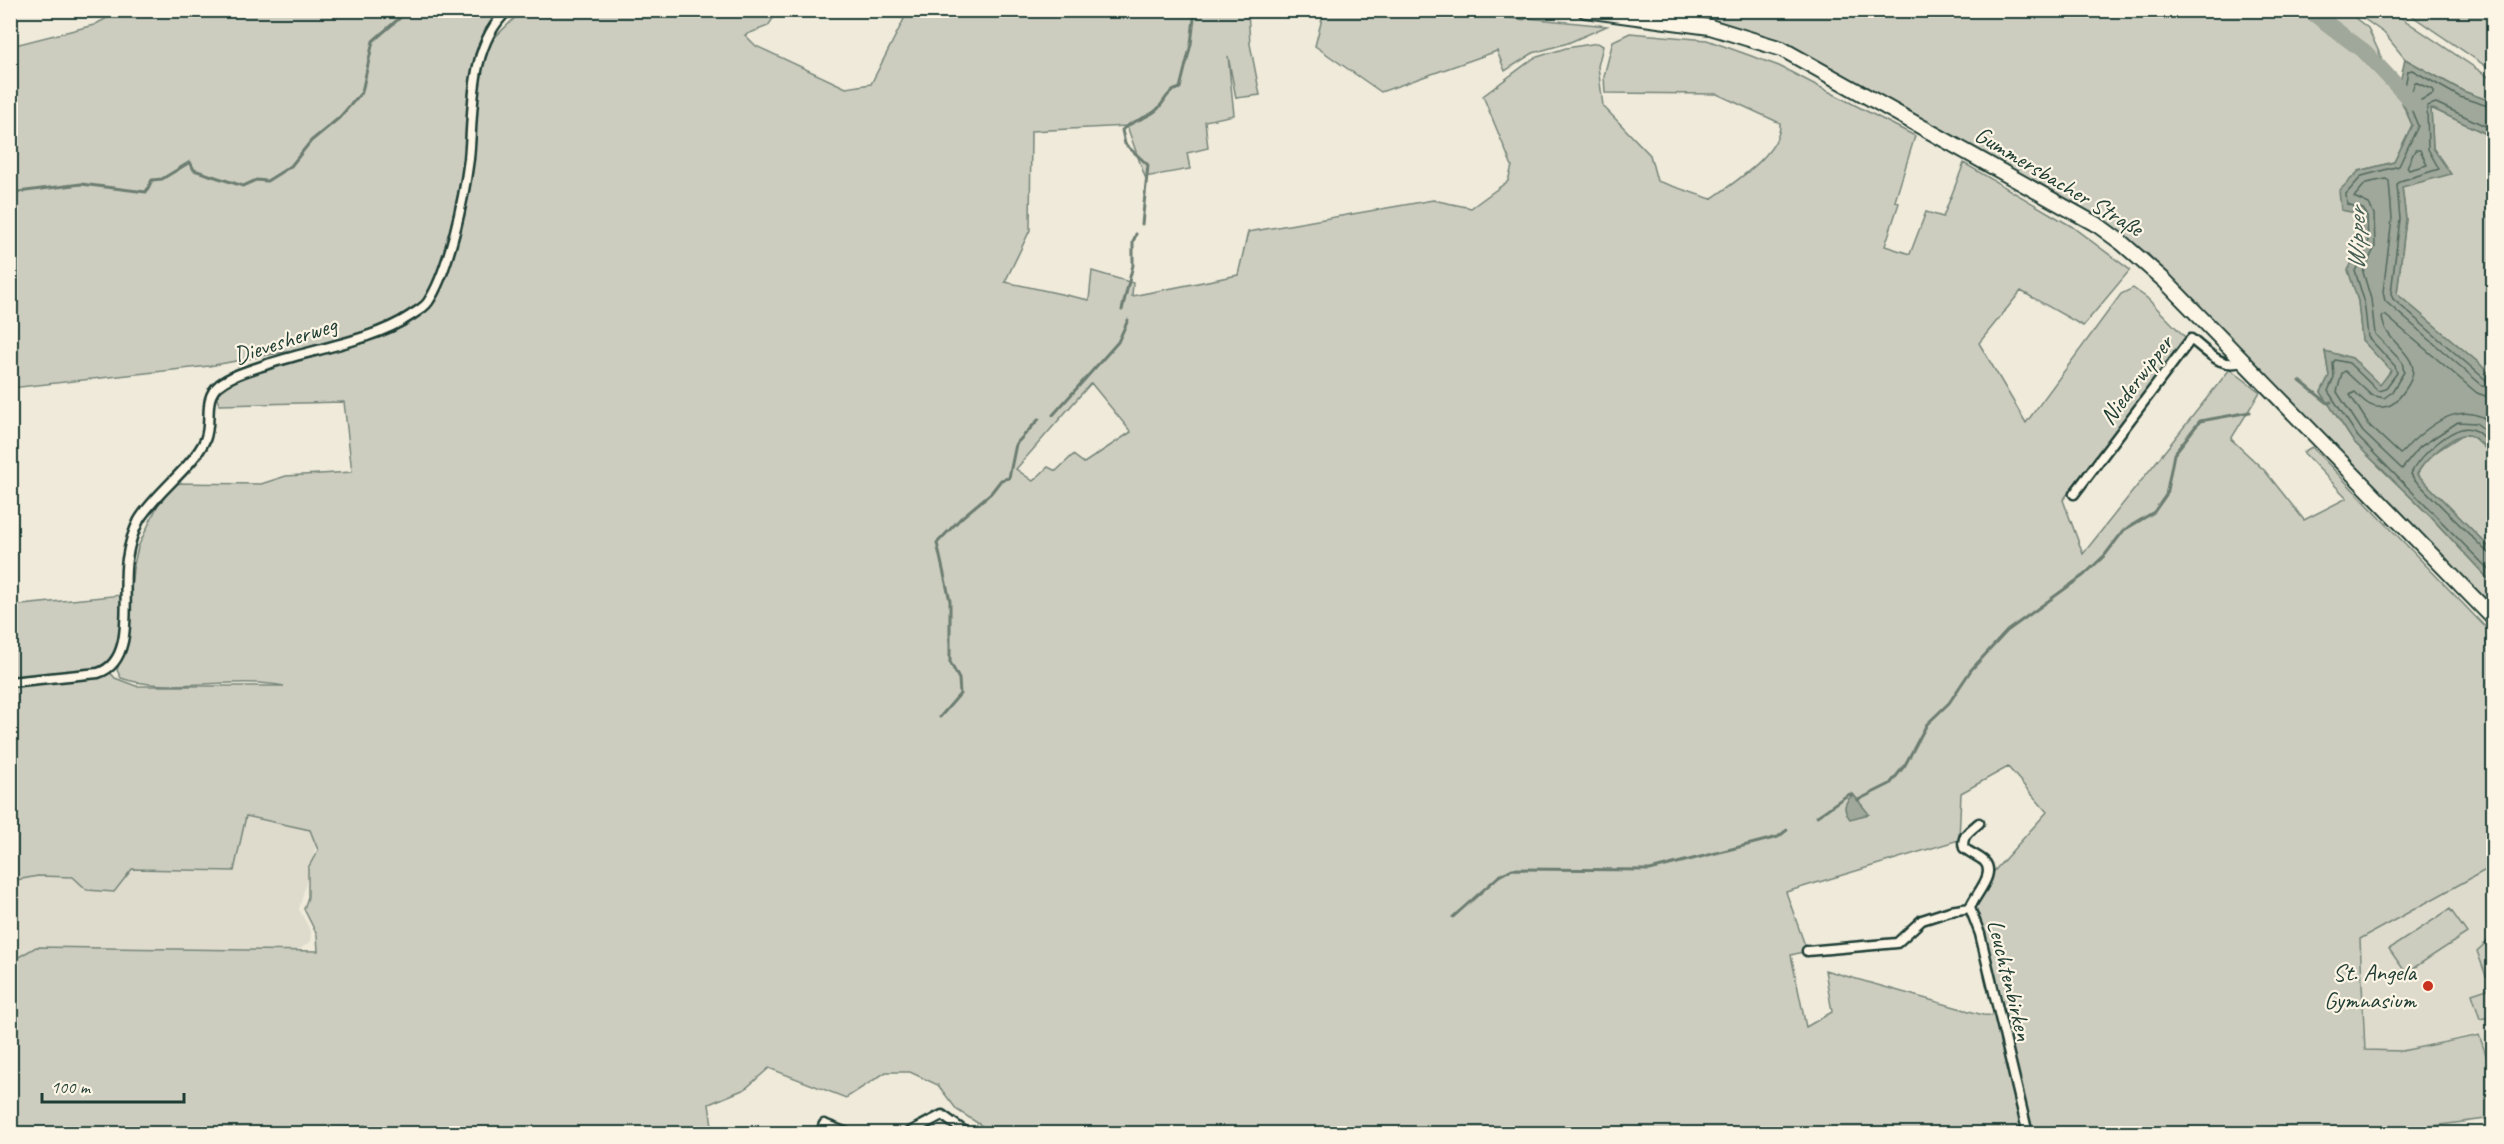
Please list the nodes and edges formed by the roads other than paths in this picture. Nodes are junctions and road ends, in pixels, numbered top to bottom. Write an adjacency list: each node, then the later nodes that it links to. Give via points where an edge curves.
1 (508, 10): 6 (street, Dievesherweg, via 491,28 481,50 468,164 445,271 427,304 392,328 260,366 216,388 209,397 208,428 201,447 157,495 135,529 126,560 124,642 116,662 98,674)
2 (1585, 10): 3 (main road, Gummersbacher Straße, via 1710,27 1782,49 1820,69 2099,226 2144,261)
3 (2244, 361): 4 (street, Niederwipper, via 2233,366 2222,363 2191,339); 5 (main road, Gummersbacher Straße)
4 (2074, 494)
5 (2493, 619)
6 (10, 682)
7 (1979, 823): 8 (street, Leuchtenbirken, via 1962,842 1989,870)
8 (1970, 908): 9 (street, via 1922,920 1897,943); 14 (street, Leuchtenbirken, via 1980,934)
9 (1807, 951)
10 (820, 1134): 11 (street, via 824,1124)
11 (850, 1134)
12 (906, 1134): 13 (street, via 942,1116)
13 (968, 1134)
14 (2028, 1134)

